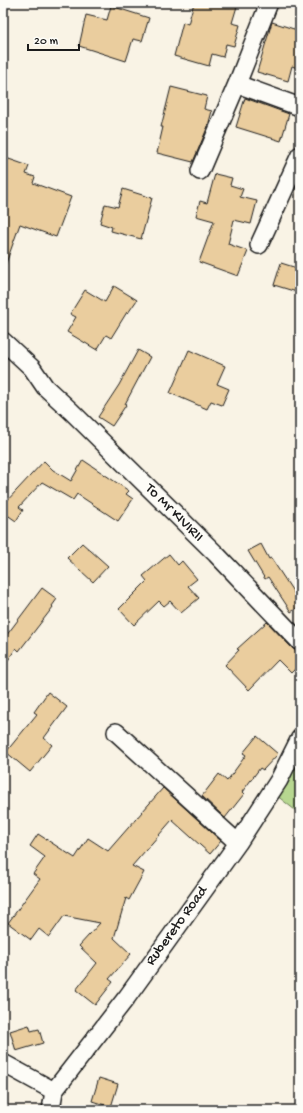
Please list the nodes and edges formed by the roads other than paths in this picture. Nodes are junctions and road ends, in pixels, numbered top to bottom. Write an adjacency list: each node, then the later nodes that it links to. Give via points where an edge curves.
1 (269, 3): 2 (street)
2 (237, 84): 3 (street); 5 (street)
3 (300, 107)
4 (300, 155): 6 (street)
5 (200, 171)
6 (260, 244)
7 (3, 341): 8 (street, To Mr KIVIRII, via 32,368 45,387 205,543)
8 (300, 642)
9 (116, 732): 11 (street)
10 (300, 738): 11 (street, Rubereto Road, via 279,780)
11 (238, 843): 13 (street, Rubereto Road, via 127,997)
12 (3, 1063): 13 (street)
13 (54, 1091): 14 (street, Rubereto Road)
14 (51, 1110)

